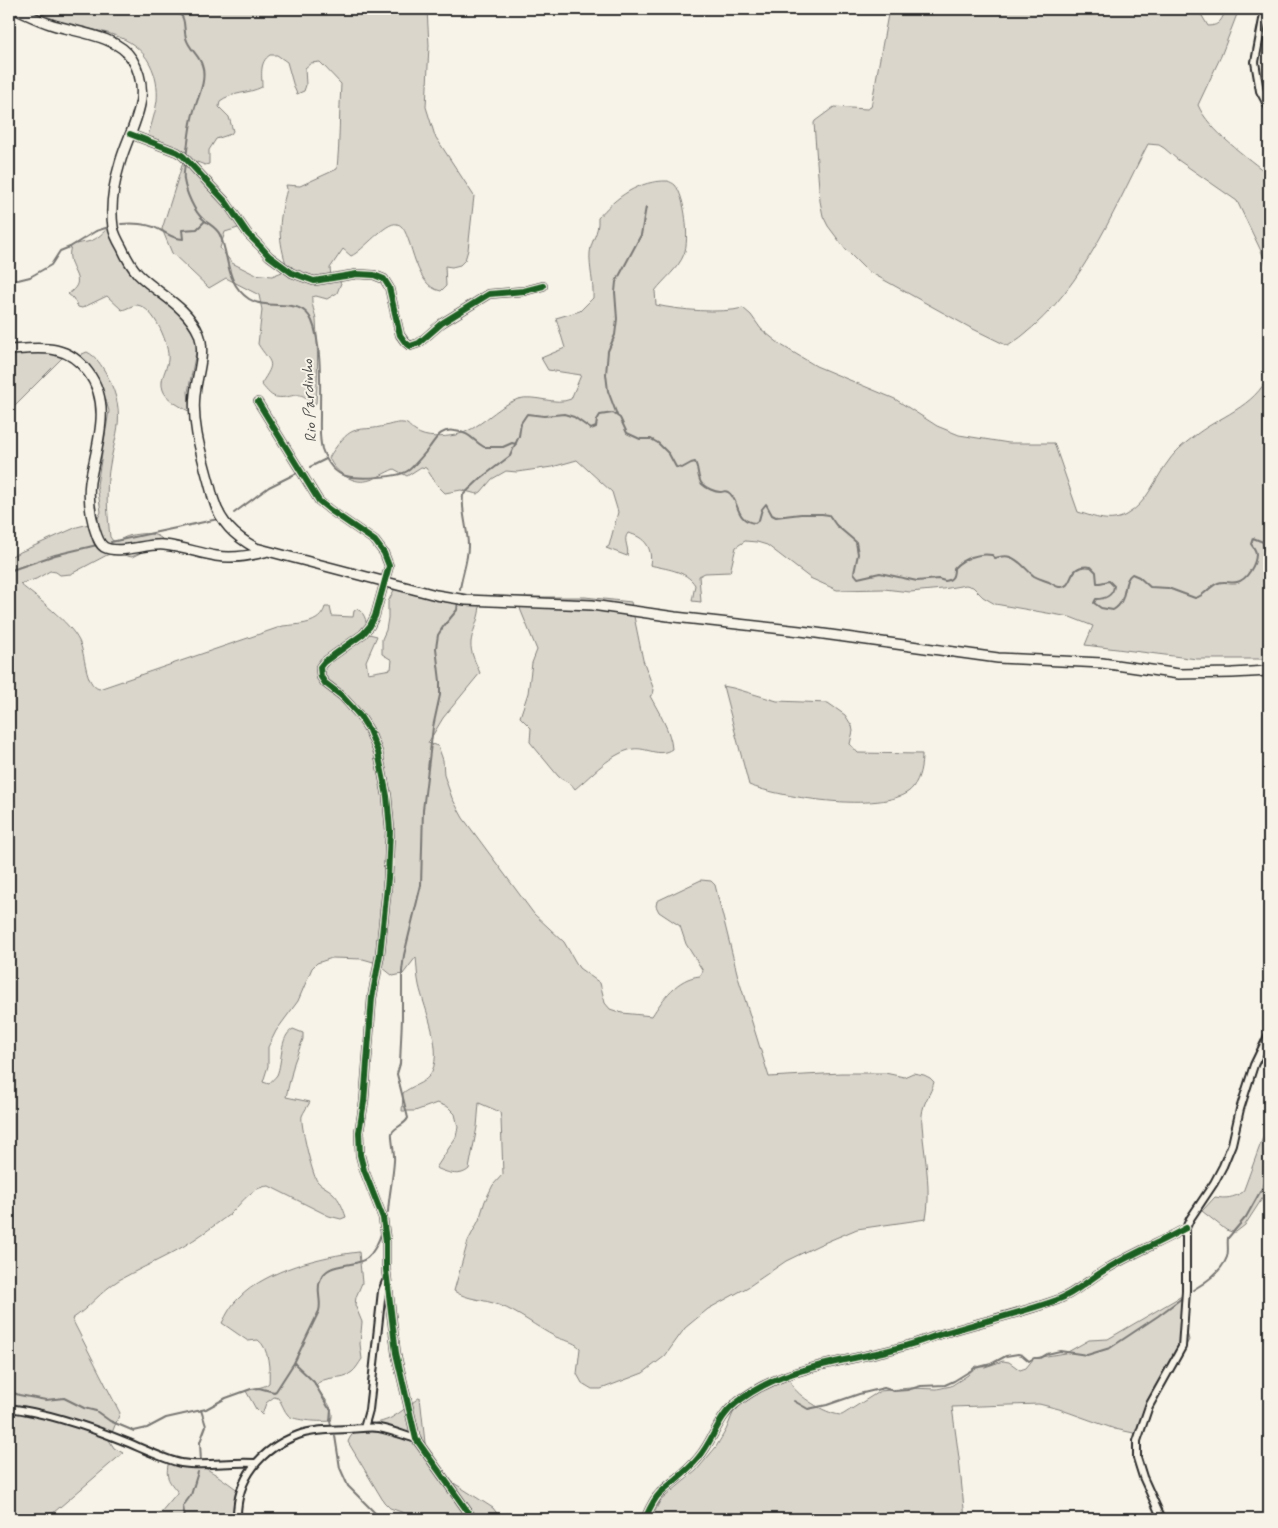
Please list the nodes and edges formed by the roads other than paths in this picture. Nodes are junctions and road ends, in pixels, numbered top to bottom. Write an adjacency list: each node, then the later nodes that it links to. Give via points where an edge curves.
1 (15, 9): 4 (main road, via 36,19 105,40 130,57 139,73 141,100 138,118)
2 (1265, 9): 3 (street, via 1255,62 1260,91)
3 (1269, 108)
4 (130, 134): 5 (street, via 183,156 226,202 248,234 269,256 292,273 314,281 357,274 384,279 389,287 400,335 410,346 490,294); 8 (main road, via 115,188 113,229 137,273 180,308 198,332 202,350 193,414 215,505 225,524 237,537)
5 (543, 286)
6 (9, 350): 8 (main road, via 63,351 85,367 97,386 102,416 89,501 98,538 104,547 120,549 160,544 227,557)
7 (258, 402): 9 (street, via 323,506 380,546 389,566)
8 (265, 552): 9 (main road)
9 (385, 581): 10 (main road, via 466,600 592,605 998,658 1102,663 1179,674); 13 (street, via 370,626 324,662 320,671 325,683 352,706 368,730 378,752 387,796 390,830 388,878 359,1132 364,1170 383,1218)
10 (1269, 671)
11 (1269, 1034): 12 (street, via 1254,1065 1223,1166)
12 (1186, 1228): 20 (street, via 1113,1265 1077,1291 1056,1300 905,1346 792,1373 752,1393 729,1409 700,1457 660,1493); 21 (street, via 1182,1348 1149,1406 1136,1441 1143,1477)
13 (387, 1279): 15 (street, via 382,1291 369,1410); 16 (street, via 396,1353)
14 (9, 1408): 17 (street, via 56,1418 180,1462)
15 (364, 1428): 16 (street, via 377,1427); 17 (street, via 299,1434)
16 (416, 1439): 19 (street)
17 (255, 1463): 18 (street, via 245,1480)
18 (237, 1519)
19 (472, 1519)
20 (645, 1519)
21 (1162, 1519)

